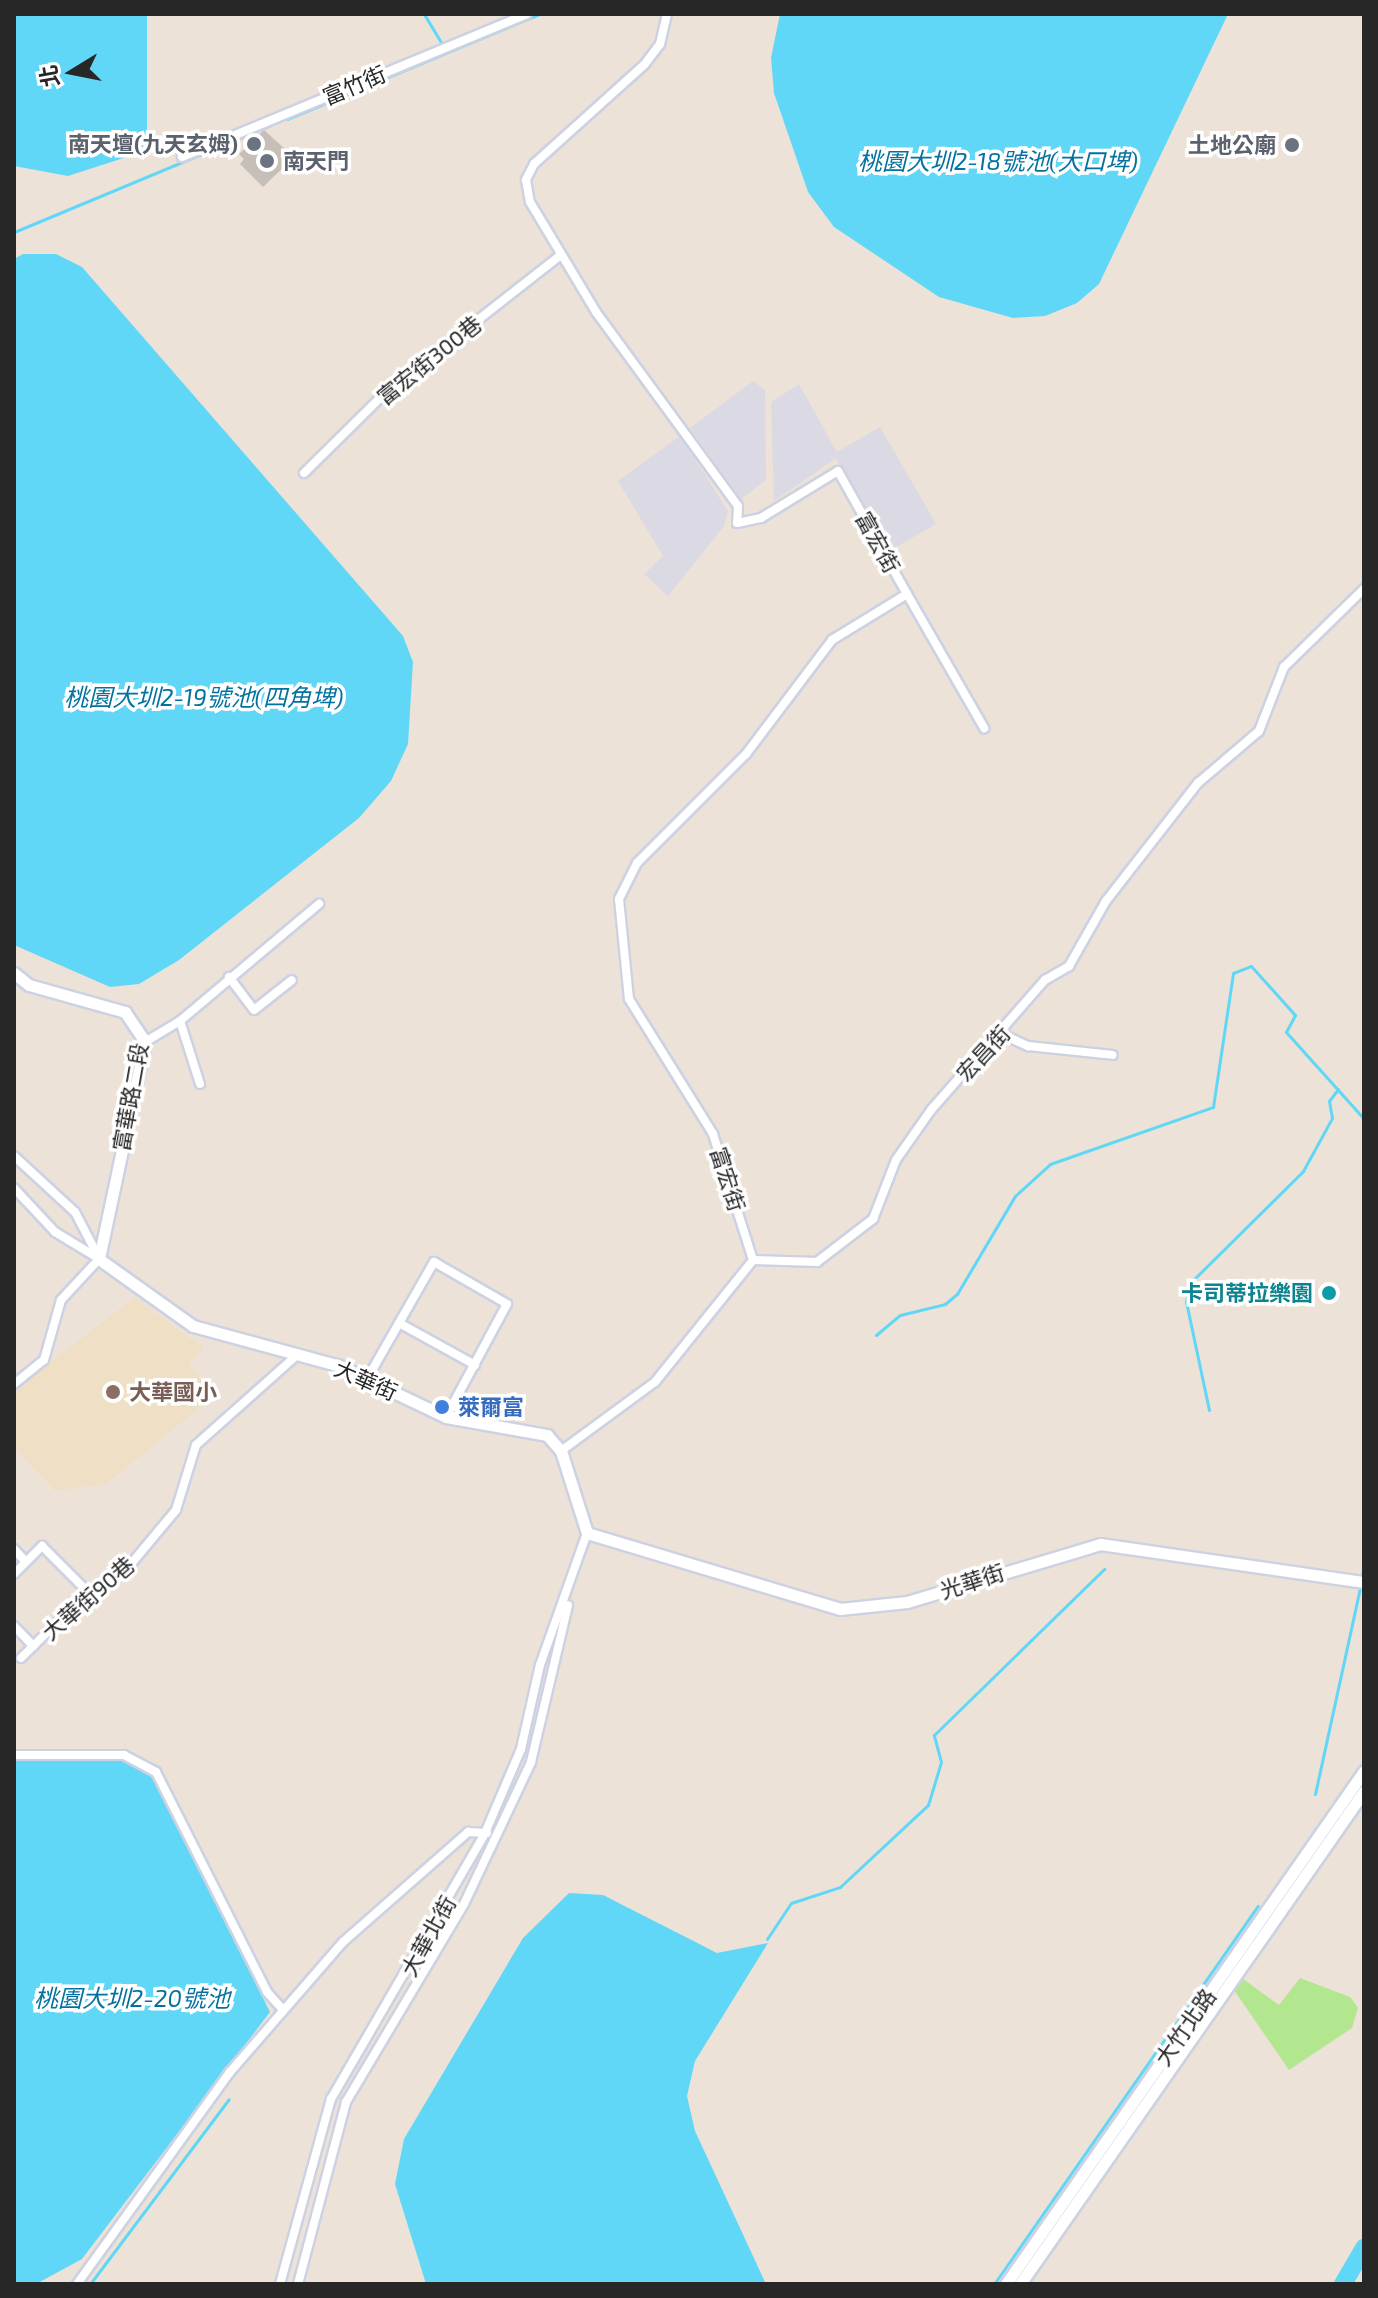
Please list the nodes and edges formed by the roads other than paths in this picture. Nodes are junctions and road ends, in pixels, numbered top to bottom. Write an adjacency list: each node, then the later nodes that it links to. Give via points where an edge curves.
1 (527, 14): 3 (street, 富竹街)
2 (667, 14): 4 (street, 富宏街, via 660,44 645,64 534,164 526,180 530,202)
3 (182, 157)
4 (561, 255): 5 (street, 富宏街300巷, via 386,392); 7 (street, 富宏街, via 738,506 737,523 761,518 838,471)
5 (304, 473)
6 (1364, 589): 14 (street, 宏昌街, via 1284,667 1259,731 1198,783 1106,901 1069,966 1045,980)
7 (907, 594): 8 (street); 21 (street, 富宏街, via 832,640 746,754 637,863 619,899 629,999 713,1134)
8 (984, 728)
9 (319, 904): 11 (street)
10 (14, 973): 15 (street, 富華路二段, via 29,985 125,1012)
11 (229, 977): 12 (street, via 254,1010); 13 (street)
12 (292, 980)
13 (180, 1021): 15 (street); 17 (street)
14 (1002, 1034): 16 (street, via 1028,1046); 21 (street, 宏昌街, via 931,1110 896,1160 873,1219 817,1262)
15 (145, 1042): 20 (street, 富華路二段)
16 (1113, 1055)
17 (200, 1084)
18 (14, 1156): 20 (street, 大華街, via 75,1212)
19 (14, 1188): 20 (street, 大華街, via 55,1232)
20 (99, 1259): 23 (street, 大華街, via 193,1326); 26 (street, via 61,1300 44,1360)
21 (753, 1260): 28 (street, via 655,1382)
22 (399, 1323): 24 (street); 24 (street, via 434,1262 507,1304); 25 (street)
23 (298, 1354): 25 (street, 大華街); 35 (street, 大華街90巷, via 196,1445 176,1510 126,1570)
24 (475, 1365): 27 (street)
25 (367, 1379): 27 (street, 大華街)
26 (14, 1384)
27 (446, 1417): 28 (street, 大華街, via 531,1429)
28 (561, 1451): 29 (street)
29 (587, 1533): 33 (street, 光華街, via 840,1609 907,1602 1100,1544); 34 (street, 大華北街)
30 (14, 1549): 31 (street)
31 (25, 1561): 32 (street); 35 (street, via 42,1546)
32 (14, 1574)
33 (1364, 1582)
34 (571, 1584): 42 (street, 大華北街, via 540,1665 521,1749); 43 (street, 大華北街, via 531,1762)
35 (88, 1592): 37 (street, 大華街90巷)
36 (14, 1626): 37 (street)
37 (33, 1646): 38 (street, 大華街90巷)
38 (21, 1658)
39 (14, 1755): 44 (street, via 106,1754 146,1763 169,1791 267,1992)
40 (1364, 1771): 48 (street, 大竹北路)
41 (1364, 1791): 49 (street, 大竹北路)
42 (485, 1833): 43 (street); 44 (street, via 468,1832 407,1882); 46 (street, 大華北街, via 331,2099)
43 (496, 1836): 47 (street, 大華北街, via 464,1904 346,2102)
44 (283, 2010): 45 (street, via 230,2072)
45 (77, 2284)
46 (280, 2284)
47 (298, 2284)
48 (1006, 2284)
49 (1020, 2284)

